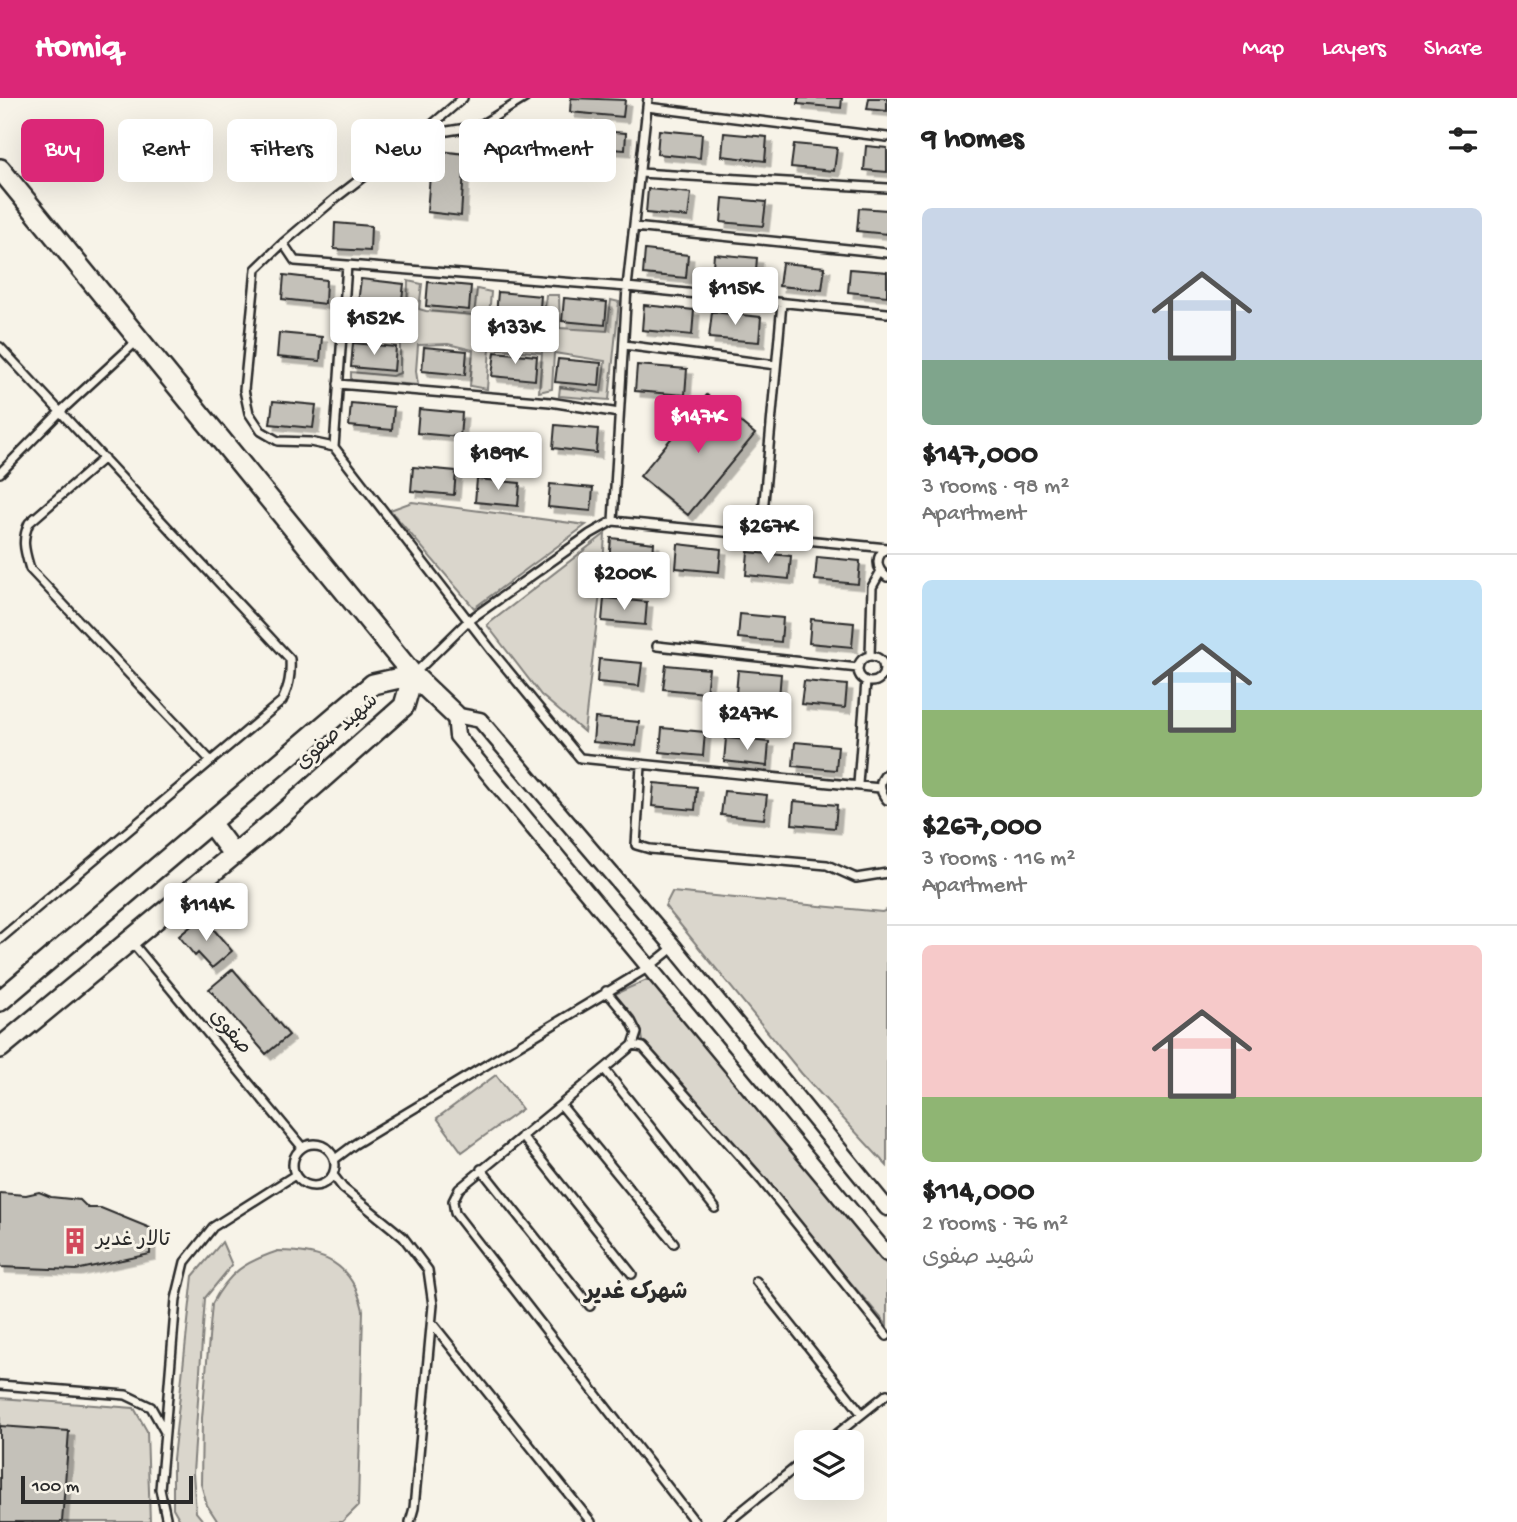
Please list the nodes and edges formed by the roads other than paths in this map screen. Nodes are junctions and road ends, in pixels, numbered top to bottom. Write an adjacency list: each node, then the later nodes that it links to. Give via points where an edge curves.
1 (463, 98): 5 (lane)
2 (525, 98): 6 (lane, via 479,127)
3 (648, 98): 4 (lane)
4 (647, 107): 7 (lane); 9 (lane)
5 (438, 119)
6 (445, 132)
7 (887, 137)
8 (0, 169): 19 (street)
9 (640, 173): 11 (lane); 12 (lane)
10 (357, 182): 13 (lane)
11 (887, 188)
12 (634, 227): 14 (lane); 16 (lane)
13 (283, 243): 15 (lane, via 295,261); 26 (lane, via 256,269 244,390 249,414 261,430 278,441)
14 (887, 253)
15 (347, 265): 16 (lane); 23 (lane)
16 (627, 287): 17 (lane); 20 (lane)
17 (782, 303): 18 (lane); 22 (lane)
18 (886, 314)
19 (139, 339): 24 (lane); 38 (street)
20 (624, 345): 22 (lane); 25 (lane)
21 (0, 347): 24 (lane)
22 (776, 365): 30 (lane)
23 (338, 384): 25 (lane, via 550,402); 26 (lane)
24 (61, 411): 27 (lane); 28 (lane)
25 (619, 413): 29 (lane)
26 (334, 447): 33 (lane)
27 (104, 458): 41 (lane, via 289,659 290,684 282,701); 41 (lane, via 29,523 23,546 30,569)
28 (0, 473)
29 (613, 521): 30 (lane); 33 (lane)
30 (761, 535): 31 (lane)
31 (887, 548): 32 (lane, via 878,558)
32 (884, 574): 35 (lane, via 872,587)
33 (468, 621): 38 (lane); 42 (lane, via 580,758)
34 (657, 646): 36 (lane)
35 (870, 656): 36 (lane); 37 (lane, via 881,660)
36 (858, 668): 39 (lane)
37 (886, 672): 39 (lane, via 877,681)
38 (413, 675): 40 (street); 47 (street, شهید صفوی, via 373,684); 48 (street, شهید صفوی, via 404,706)
39 (866, 681): 44 (lane)
40 (455, 715): 52 (street, via 480,720); 53 (street, via 457,736)
41 (211, 761): 50 (lane)
42 (641, 766): 44 (lane); 49 (lane, via 636,845 827,865 856,878)
43 (887, 773): 45 (lane)
44 (858, 784): 45 (lane)
45 (880, 788): 46 (lane)
46 (887, 800)
47 (210, 823): 48 (street); 55 (street, شهید صفوی)
48 (234, 855): 51 (street, شهید صفوی)
49 (887, 873)
50 (0, 939)
51 (131, 941): 57 (street, شهید صفوی); 61 (lane, صفوی)
52 (674, 947): 53 (lane); 67 (street)
53 (649, 967): 54 (lane); 69 (street)
54 (606, 991): 56 (lane, via 631,1021); 62 (lane)
55 (0, 1001)
56 (634, 1045): 58 (lane); 74 (lane, via 643,1047 762,1181)
57 (0, 1048)
58 (605, 1070): 59 (lane); 66 (lane)
59 (561, 1105): 60 (lane); 68 (lane)
60 (522, 1136): 63 (lane); 70 (lane)
61 (302, 1147): 62 (lane, via 321,1145); 64 (lane, via 293,1163)
62 (335, 1159): 65 (lane)
63 (481, 1169): 72 (lane); 84 (lane, via 459,1189 453,1201 455,1213)
64 (295, 1175): 65 (lane, via 311,1186 324,1184); 79 (lane, via 213,1227 185,1262 176,1298)
65 (333, 1175): 73 (lane, via 403,1237 428,1270)
66 (715, 1208)
67 (887, 1208)
68 (674, 1243)
69 (887, 1254)
70 (632, 1274)
71 (756, 1281): 77 (lane)
72 (590, 1306)
73 (432, 1323): 82 (lane); 83 (lane)
74 (887, 1336)
75 (0, 1385): 79 (lane, via 125,1395 151,1407)
76 (887, 1394): 77 (lane)
77 (862, 1414): 78 (lane)
78 (842, 1430)
79 (165, 1432): 81 (lane, via 160,1489)
80 (794, 1468): 85 (lane)
81 (167, 1522)
82 (410, 1522)
83 (591, 1522)
84 (695, 1522)
85 (727, 1522)

